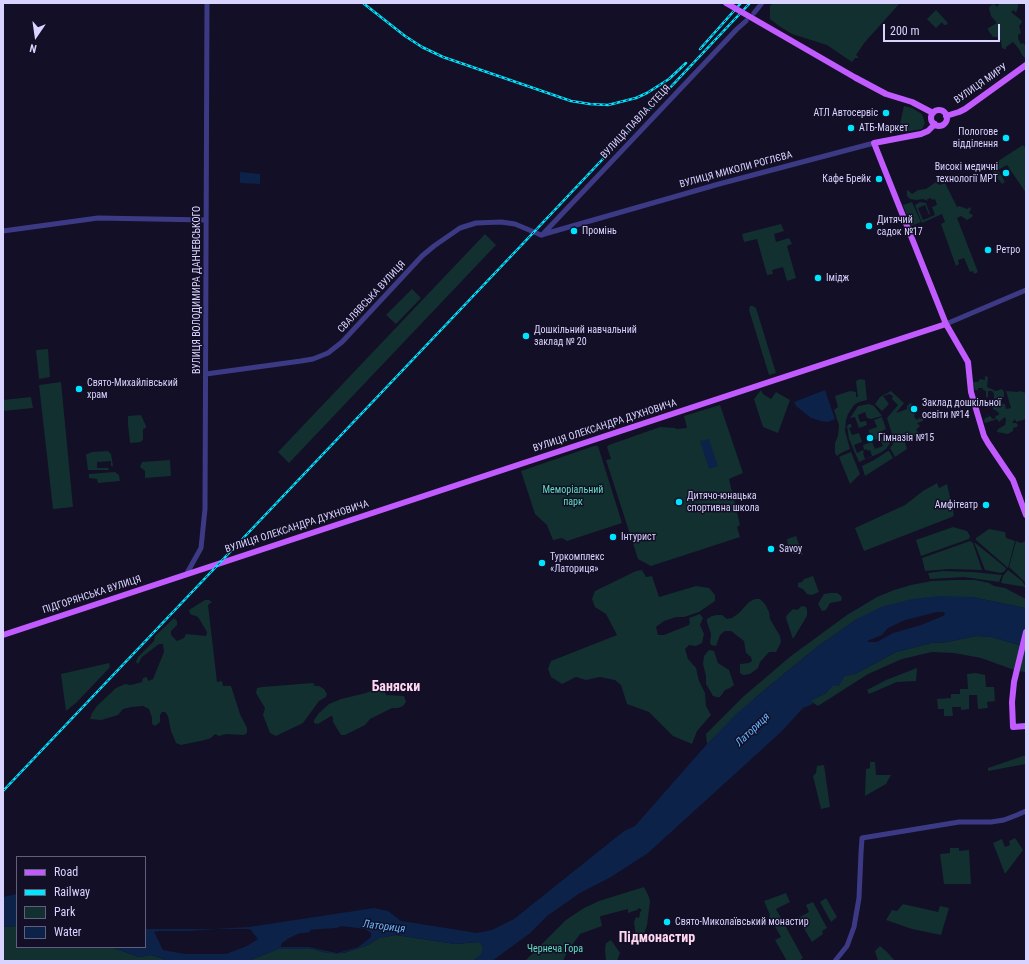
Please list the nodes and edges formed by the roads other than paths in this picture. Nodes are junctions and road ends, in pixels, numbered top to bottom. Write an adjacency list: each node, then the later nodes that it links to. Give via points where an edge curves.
1 (207, 3): 11 (street, ВУЛИЦЯ ВОЛОДИМИРА ДАНЧЕВСЬКОГО)
2 (726, 3): 7 (main road, bridge, via 886,94 912,102)
3 (762, 3): 4 (street)
4 (754, 13)
5 (746, 21): 13 (street, ВУЛИЦЯ ПАВЛА СТЕЦЯ)
6 (1026, 65): 8 (main road, ВУЛИЦЯ МИРУ, via 965,109)
7 (933, 113): 8 (main road, via 941,110); 9 (main road, via 931,118)
8 (946, 116): 9 (main road, via 944,124)
9 (935, 124): 10 (main road, ВУЛИЦЯ МИКОЛИ РОГЛЄВА, via 921,134)
10 (874, 142): 13 (street, ВУЛИЦЯ МИКОЛИ РОГЛЄВА); 15 (main road)
11 (206, 220): 12 (street, via 98,218); 16 (street, ВУЛИЦЯ ВОЛОДИМИРА ДАНЧЕВСЬКОГО)
12 (3, 230)
13 (541, 235): 16 (street, СВАЛЯВСЬКА ВУЛИЦЯ, via 515,224 501,222 482,222 464,226 428,251 342,342 328,352 313,359)
14 (1026, 290): 15 (street, ВУЛИЦЯ ОЛЕКСАНДРА ДУХНОВИЧА)
15 (946, 324): 17 (main road, via 968,362 971,392 988,443 1013,480); 18 (main road, ВУЛИЦЯ ОЛЕКСАНДРА ДУХНОВИЧА)
16 (206, 374): 18 (street, ВУЛИЦЯ ВОЛОДИМИРА ДАНЧЕВСЬКОГО, via 204,525 201,548)
17 (1026, 515)
18 (187, 573): 20 (main road, ПІДГОРЯНСЬКА ВУЛИЦЯ)
19 (1026, 632): 21 (main road, via 1012,702 1013,727)
20 (3, 635)
21 (1026, 726)
22 (1026, 811): 23 (street, via 1004,820 953,822 862,838 859,898 854,926 847,946)
23 (834, 961)

